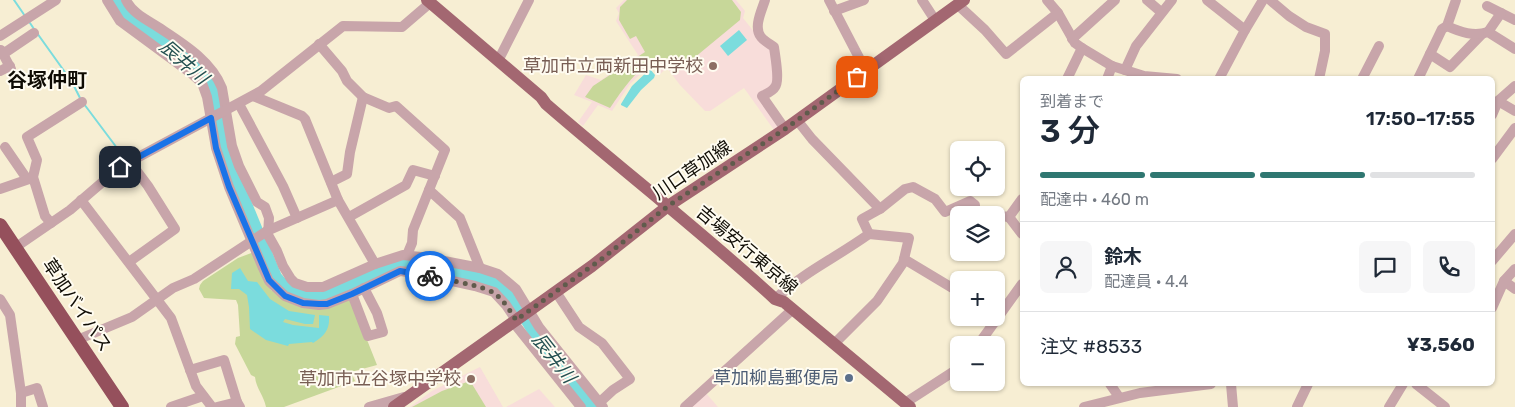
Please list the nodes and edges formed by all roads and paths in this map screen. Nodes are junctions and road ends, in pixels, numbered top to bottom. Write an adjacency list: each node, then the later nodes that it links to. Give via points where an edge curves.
1 (56, 0): 30 (street)
2 (107, 0): 59 (street, via 120,21 202,83)
3 (126, 0): 57 (street, via 138,14 202,60 219,79)
4 (529, 0): 38 (street)
5 (765, 0): 62 (street, via 758,32 774,47 777,84 762,96)
6 (829, 0): 20 (street)
7 (864, 0): 20 (street)
8 (922, 0): 24 (street)
9 (1047, 0): 22 (street)
10 (1115, 0): 31 (street)
11 (1147, 0): 21 (street)
12 (1172, 0): 21 (street)
13 (1207, 0): 27 (street)
14 (1263, 0): 27 (street)
15 (1456, 0): 26 (street)
16 (429, 1): 32 (street, via 402,27 343,26); 38 (main road, 吉場安行東京線)
17 (1273, 1): 47 (street, via 1288,16 1325,34)
18 (961, 2): 22 (street, via 1006,54); 24 (main road, 川口草加線)
19 (1487, 6): 23 (street)
20 (834, 10): 40 (street)
21 (1161, 12): 41 (street, via 1136,46)
22 (1058, 13): 31 (street)
23 (1501, 13): 25 (street); 29 (street)
24 (935, 20): 40 (main road, 川口草加線)
25 (1515, 20)
26 (1447, 26): 29 (street, via 1462,32); 37 (street, via 1442,29)
27 (1245, 30): 46 (street)
28 (34, 33): 36 (street)
29 (1485, 33): 35 (street); 37 (street, via 1450,68)
30 (0, 36)
31 (1072, 38): 34 (street)
32 (319, 44): 51 (street); 52 (street)
33 (1379, 46): 48 (street)
34 (1082, 48): 39 (street); 43 (street)
35 (1515, 48)
36 (2, 51): 42 (street, via 10,67)
37 (1430, 54): 49 (street)
38 (498, 62): 74 (main road, 吉場安行東京線)
39 (1112, 66): 41 (street); 44 (street)
40 (866, 70): 60 (main road, 川口草加線)
41 (1125, 70): 45 (street)
42 (0, 72)
43 (1068, 76)
44 (1108, 76)
45 (1144, 76)
46 (1221, 76)
47 (1321, 76)
48 (1364, 76)
49 (1419, 76)
50 (1515, 86): 53 (street)
51 (253, 96): 55 (street); 68 (street, via 306,119)
52 (363, 97): 66 (street, via 389,108 396,106 446,150); 68 (street, via 347,174)
53 (1498, 100): 56 (street); 58 (street)
54 (82, 102): 67 (street, via 28,137 37,160)
55 (239, 104): 57 (street); 82 (street)
56 (1495, 108)
57 (226, 110): 59 (street); 86 (street, via 239,166 269,218)
58 (1515, 111)
59 (212, 118): 65 (street); 90 (street, via 216,148 229,187)
60 (797, 120): 62 (main road, 川口草加線); 77 (street)
61 (1515, 128): 64 (street)
62 (785, 129): 74 (main road, 川口草加線)
63 (5, 147): 67 (street)
64 (1495, 155)
65 (130, 162): 71 (street); 95 (street, via 175,229)
66 (435, 176): 70 (street); 80 (street, via 413,170 406,185)
67 (30, 178): 69 (street); 83 (street)
68 (331, 182): 72 (street)
69 (0, 190)
70 (429, 190): 92 (street); 97 (street, via 460,218)
71 (81, 200): 83 (street); 95 (street)
72 (338, 200): 80 (street); 82 (street)
73 (1020, 202): 81 (street)
74 (668, 206): 105 (main road, 川口草加線); 108 (main road, 吉場安行東京線)
75 (959, 206): 76 (street, via 970,201)
76 (975, 206)
77 (880, 208): 78 (street, via 905,189 913,188 935,199 945,212); 87 (street, via 862,219)
78 (950, 210)
79 (1005, 216): 81 (street)
80 (349, 217): 96 (street)
81 (1009, 217): 85 (street)
82 (297, 218): 86 (street)
83 (51, 223): 91 (street)
84 (0, 225): 91 (highway, 草加バイパス)
85 (1020, 231)
86 (266, 232): 90 (street); 99 (street, via 295,283 317,288)
87 (869, 234): 94 (street, via 909,238); 108 (street, via 791,284)
88 (1515, 234): 93 (street)
89 (0, 237): 136 (highway, 草加バイパス)
90 (253, 240): 106 (street, via 269,280 285,296 303,303 327,304); 109 (street)
91 (16, 247): 116 (highway, 草加バイパス)
92 (407, 255): 96 (street); 97 (street)
93 (1495, 257)
94 (904, 259): 101 (street); 117 (street, via 877,301)
95 (129, 262): 109 (street)
96 (375, 264): 99 (street)
97 (480, 268): 112 (street, via 498,274 516,289)
98 (1515, 269): 100 (street)
99 (338, 281): 106 (street)
100 (1504, 281): 104 (street); 110 (street)
101 (950, 287)
102 (1020, 287): 111 (street)
103 (364, 288): 106 (street); 106 (street, via 383,332 368,336); 114 (street, via 400,271 416,273 494,292)
104 (1515, 289)
105 (556, 292): 112 (main road, 川口草加線); 132 (street, via 579,327 602,343 630,380 613,390)
106 (348, 296)
107 (0, 299): 115 (street, via 10,315)
108 (775, 299): 113 (main road, 吉場安行東京線)
109 (157, 300): 116 (street, via 132,317); 118 (street, via 171,318)
110 (1495, 301)
111 (1005, 306)
112 (530, 310): 114 (main road, 川口草加線); 132 (street, via 539,327)
113 (792, 310): 117 (main road, 吉場安行東京線); 144 (street)
114 (515, 321): 128 (main road, 川口草加線); 143 (street)
115 (5, 324): 126 (street)
116 (77, 340): 137 (highway, 草加バイパス)
117 (834, 344): 133 (main road, 吉場安行東京線)
118 (190, 370): 127 (street); 131 (street, via 224,360)
119 (950, 374): 133 (street)
120 (1111, 386): 129 (street)
121 (1195, 386): 129 (street)
122 (1231, 386): 146 (street)
123 (1307, 386): 147 (street)
124 (1402, 386): 148 (street)
125 (1419, 386): 149 (street)
126 (21, 393): 134 (street); 135 (street, via 37,388)
127 (204, 396): 130 (street); 139 (street)
128 (410, 396): 141 (street); 142 (main road, 川口草加線)
129 (1119, 397): 145 (street)
130 (191, 404): 138 (street)
131 (239, 404): 140 (street)
132 (601, 405)
133 (907, 405)
134 (20, 407)
135 (43, 407)
136 (113, 407)
137 (122, 407)
138 (171, 407)
139 (212, 407)
140 (217, 407)
141 (370, 407)
142 (394, 407)
143 (581, 407)
144 (684, 407)
145 (1084, 407)
146 (1233, 407)
147 (1297, 407)
148 (1389, 407)
149 (1445, 407)

